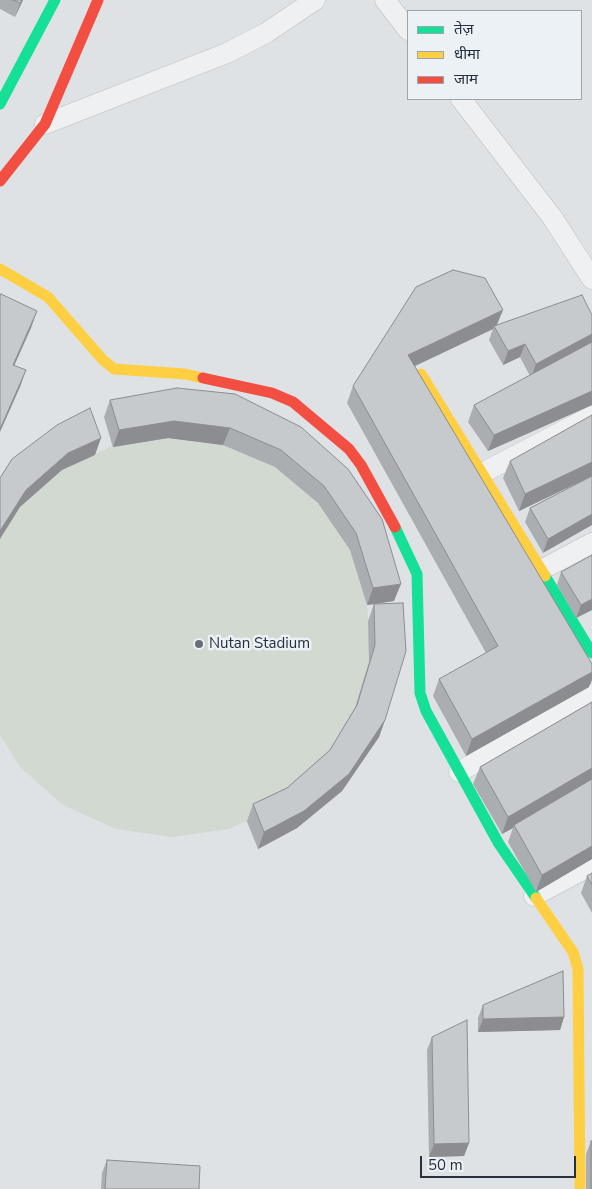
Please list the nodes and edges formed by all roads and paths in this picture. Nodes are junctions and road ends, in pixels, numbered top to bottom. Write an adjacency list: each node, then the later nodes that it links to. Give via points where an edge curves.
1 (55, 0): 7 (street)
2 (98, 0): 8 (street)
3 (316, 0): 8 (street, via 266,33 227,53)
4 (385, 0): 5 (street)
5 (407, 29)
6 (462, 100): 10 (street)
7 (0, 104)
8 (46, 124): 9 (street)
9 (0, 180)
10 (589, 268)
11 (0, 269): 19 (street, via 48,297 114,369 185,374 272,393 293,402 349,449 366,473 414,567 420,693 426,711)
12 (421, 374): 14 (street)
13 (592, 416): 14 (street)
14 (482, 473): 16 (street)
15 (592, 543): 16 (street)
16 (541, 570): 17 (street)
17 (592, 652)
18 (592, 694): 19 (street)
19 (459, 772): 21 (street, via 499,844)
20 (592, 865): 21 (street)
21 (534, 896): 22 (street, via 573,952)
22 (586, 1021): 23 (street)
23 (586, 1123): 24 (street)
24 (580, 1189)

